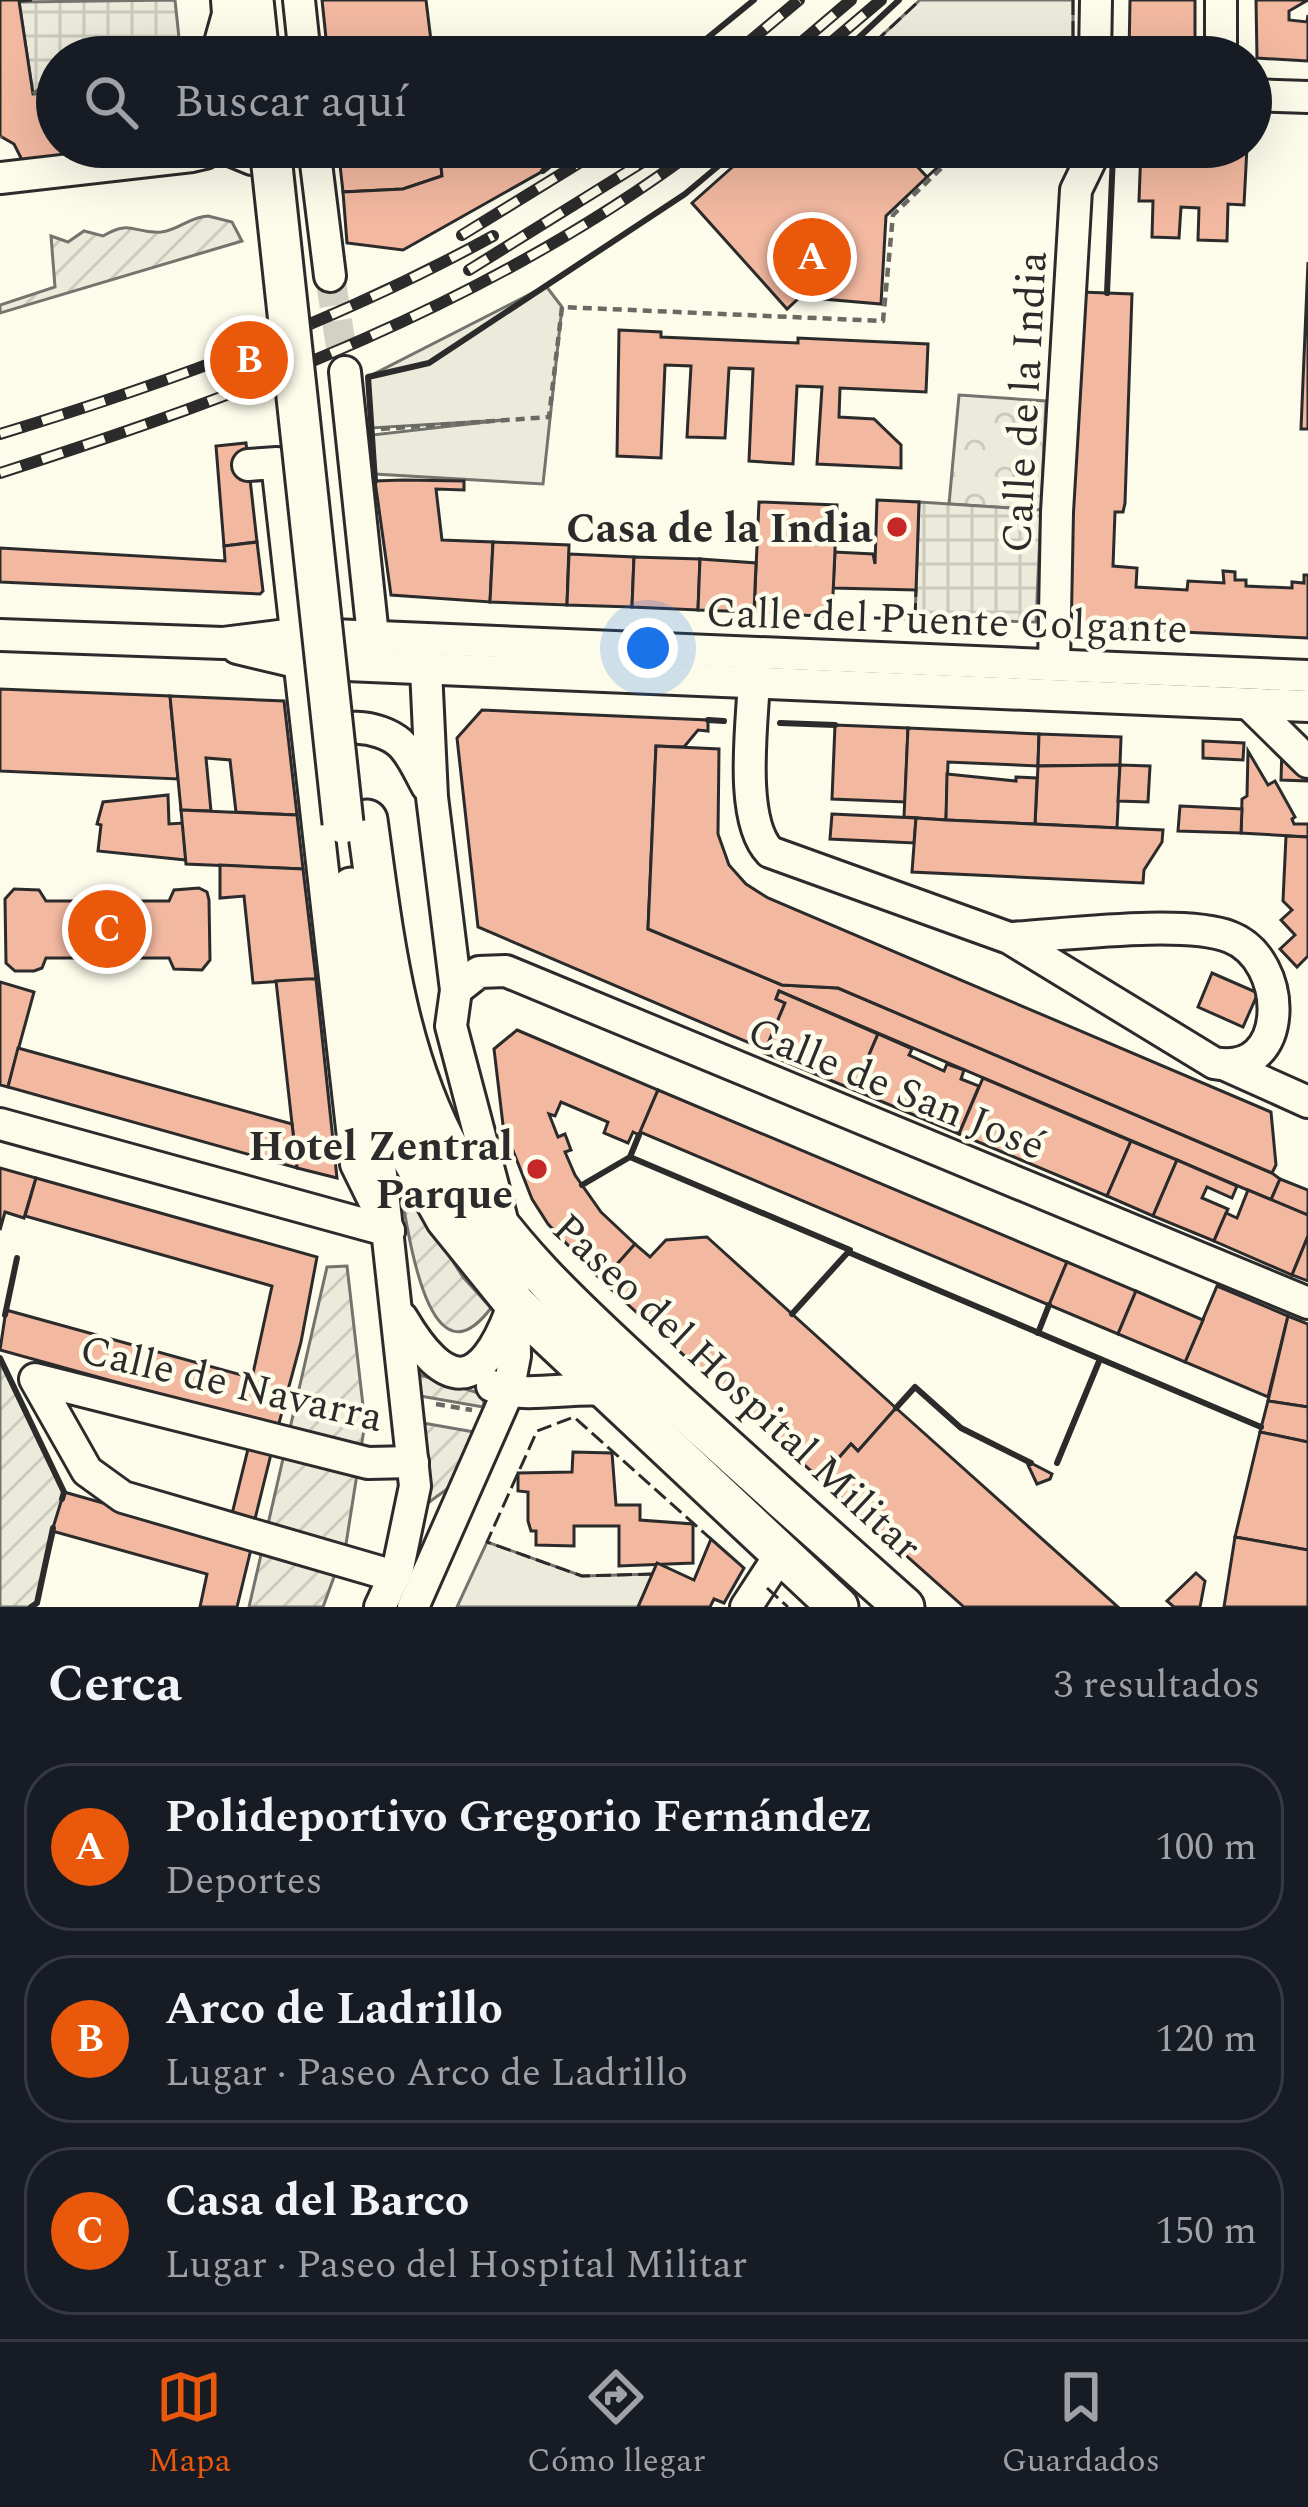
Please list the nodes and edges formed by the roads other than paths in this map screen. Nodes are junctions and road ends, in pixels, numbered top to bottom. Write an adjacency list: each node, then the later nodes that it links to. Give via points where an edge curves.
1 (227, 0): 7 (street)
2 (253, 0): 8 (main road)
3 (277, 0): 9 (main road)
4 (299, 0): 10 (street)
5 (1096, 0): 11 (street)
6 (1222, 0): 12 (street)
7 (222, 36)
8 (257, 36)
9 (281, 36)
10 (303, 36)
11 (1095, 36)
12 (1221, 36)
13 (1272, 96): 14 (street)
14 (1308, 98)
15 (87, 168): 20 (street)
16 (251, 168): 35 (main road, bridge)
17 (295, 168): 35 (main road)
18 (317, 168): 21 (street)
19 (1087, 168): 28 (street, Calle de la India, via 1076,190)
20 (0, 178)
21 (330, 276)
22 (345, 372): 25 (street)
23 (248, 465): 26 (street, via 277,463)
24 (0, 635): 26 (street)
25 (373, 636): 26 (street, Calle del Puente Colgante); 27 (street, Calle del Puente Colgante)
26 (297, 649): 27 (street, Calle del Puente Colgante); 32 (street)
27 (425, 652): 28 (street, Calle del Puente Colgante); 29 (street, Calle del Puente Colgante); 34 (street)
28 (1054, 664): 30 (street, Calle del Puente Colgante)
29 (754, 681): 31 (street, Calle del Puente Colgante); 36 (street, via 752,814 766,848)
30 (1306, 703): 31 (street, Calle del Puente Colgante)
31 (1249, 704): 33 (street)
32 (310, 753): 34 (street, via 335,728 392,737); 42 (street, via 356,1164)
33 (1308, 762)
34 (432, 797): 37 (street)
35 (356, 821): 38 (main road, via 360,971); 43 (main road, Paseo del Hospital Militar, via 403,1033 427,1102 453,1157)
36 (1009, 938): 39 (street); 39 (street, via 1176,929 1246,946 1269,977 1274,1019 1261,1051)
37 (456, 990): 43 (street, via 451,1026); 44 (street, Calle de San José, via 479,972 506,970)
38 (374, 1053): 42 (street); 45 (main road, via 417,1168 446,1219)
39 (1228, 1066): 40 (street)
40 (1308, 1102)
41 (0, 1124): 42 (street)
42 (388, 1231): 46 (street)
43 (507, 1235): 45 (street); 53 (main road, Paseo del Hospital Militar)
44 (1308, 1303)
45 (514, 1304): 47 (street, via 494,1351); 48 (main road); 49 (street, via 517,1334)
46 (396, 1308): 47 (street, via 427,1356); 50 (street)
47 (473, 1371): 49 (street)
48 (603, 1390): 49 (street, via 559,1388); 51 (main road)
49 (503, 1404): 55 (street)
50 (413, 1462): 52 (street); 52 (street, Calle de Navarra, via 368,1463 35,1379 87,1471 123,1497)
51 (780, 1555): 56 (street); 57 (main road)
52 (394, 1576): 54 (street)
53 (869, 1592): 58 (main road, Paseo del Hospital Militar)
54 (380, 1607)
55 (413, 1607)
56 (746, 1607)
57 (838, 1607)
58 (904, 1607)

